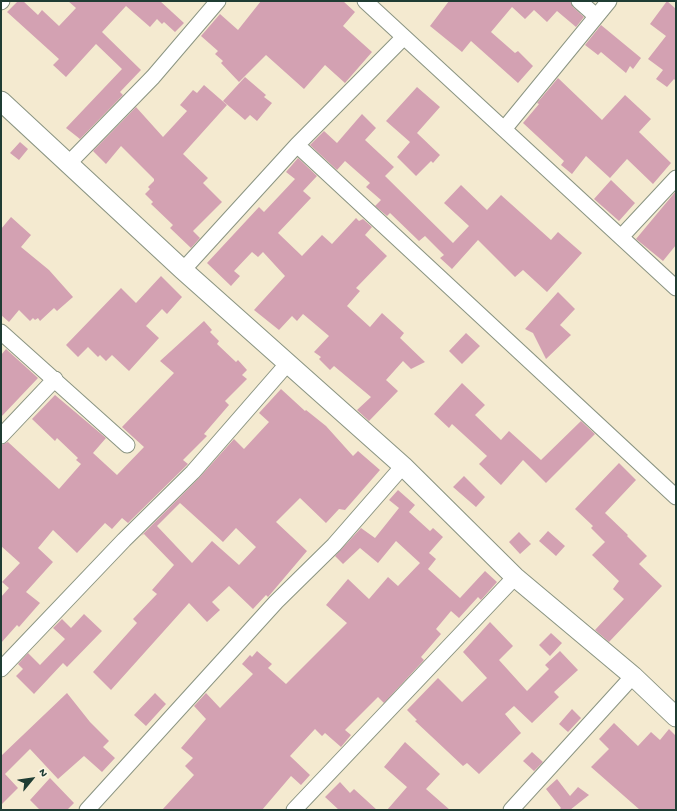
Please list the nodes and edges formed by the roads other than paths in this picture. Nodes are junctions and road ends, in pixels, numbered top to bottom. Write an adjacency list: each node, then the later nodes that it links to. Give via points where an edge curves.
1 (218, 1): 10 (street, via 153,78)
2 (365, 1): 6 (street)
3 (579, 1): 5 (street)
4 (609, 1): 5 (street)
5 (596, 16): 8 (street)
6 (404, 37): 8 (street); 9 (street)
7 (1, 101): 10 (street)
8 (505, 128): 12 (street)
9 (297, 145): 13 (street); 21 (street)
10 (68, 164): 13 (street)
11 (676, 178): 12 (street)
12 (621, 237): 14 (street)
13 (183, 270): 16 (street)
14 (676, 288)
15 (1, 332): 17 (street)
16 (288, 363): 20 (street); 23 (street, via 193,472)
17 (55, 379): 18 (street); 19 (street)
18 (1, 436)
19 (127, 445)
20 (403, 466): 22 (street); 26 (street, via 334,545 276,602)
21 (676, 496)
22 (515, 577): 24 (street); 27 (street)
23 (1, 669)
24 (633, 676): 25 (street); 28 (street)
25 (676, 717)
26 (87, 810)
27 (294, 810)
28 (510, 810)

